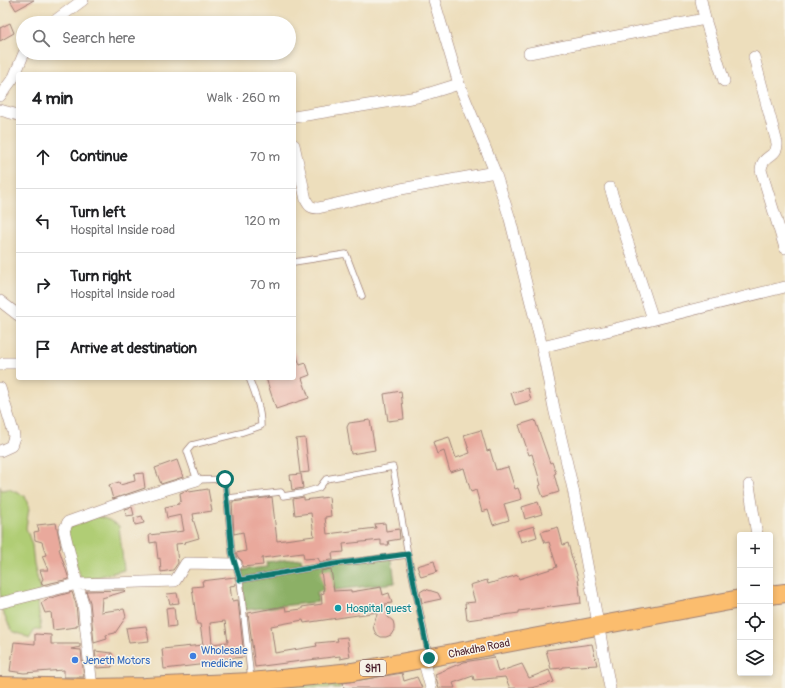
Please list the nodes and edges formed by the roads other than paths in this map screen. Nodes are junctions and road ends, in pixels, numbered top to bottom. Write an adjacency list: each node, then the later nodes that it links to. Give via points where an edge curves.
1 (83, 0): 4 (street)
2 (434, 0): 12 (street)
3 (700, 0): 5 (street)
4 (61, 16)
5 (705, 19): 6 (street); 11 (street)
6 (529, 53)
7 (754, 57): 21 (street, via 777,143 777,149 764,160 761,170)
8 (21, 60): 9 (street)
9 (16, 72)
10 (16, 72): 13 (street)
11 (724, 81)
12 (459, 84): 16 (street, via 416,97); 18 (street)
13 (0, 96)
14 (0, 110): 15 (street)
15 (16, 114)
16 (296, 117)
17 (296, 165): 19 (street)
18 (495, 172): 19 (street, via 401,189 318,208 311,208 308,205); 28 (street, via 510,219)
19 (298, 185)
20 (610, 188): 27 (street)
21 (785, 248)
22 (296, 262): 24 (lane, via 346,254)
23 (785, 287): 27 (street)
24 (362, 296)
25 (0, 301): 26 (street)
26 (16, 313)
27 (653, 319): 28 (street)
28 (542, 347): 46 (street, via 573,490)
29 (16, 363): 30 (street)
30 (0, 365)
31 (250, 380): 34 (lane, via 255,390 261,426 192,445 187,451)
32 (0, 388): 33 (street, via 14,437 11,446)
33 (0, 451)
34 (197, 480): 36 (lane, via 225,479); 41 (street, via 68,522 64,530)
35 (749, 485): 37 (street)
36 (228, 498): 38 (lane, via 281,492 283,496 302,493 318,488 326,479 393,467); 39 (lane, via 232,553)
37 (757, 532)
38 (408, 554): 40 (lane); 47 (lane)
39 (236, 564): 40 (lane); 41 (street, via 186,563 175,581)
40 (240, 580): 48 (lane)
41 (76, 584): 45 (street); 50 (street, via 85,611)
42 (785, 593): 43 (main road)
43 (773, 595)
44 (737, 600): 46 (main road, Chakdha Road / SH1)
45 (0, 603)
46 (598, 626): 47 (main road, Chakdha Road / SH1); 53 (street)
47 (426, 658): 48 (main road, Chakdha Road / SH1, via 352,672); 52 (street)
48 (251, 682): 51 (main road, Chakdha Road / SH1)
49 (0, 686): 50 (main road, Chakdha Road / SH1)
50 (92, 688): 51 (main road, Chakdha Road / SH1)
51 (145, 688)
52 (431, 688)
53 (610, 688)

